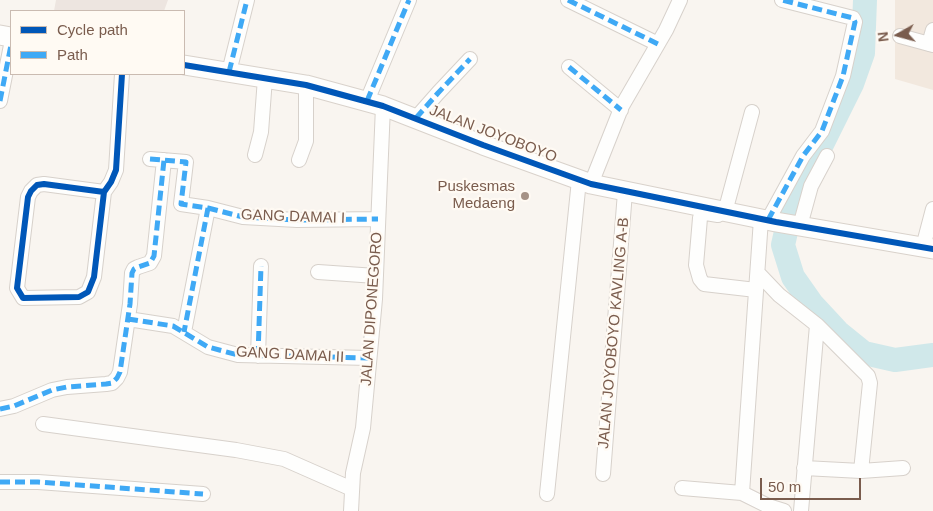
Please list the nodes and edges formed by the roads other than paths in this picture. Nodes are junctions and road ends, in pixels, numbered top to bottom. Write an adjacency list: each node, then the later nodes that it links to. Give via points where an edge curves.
1 (247, 0): 13 (street)
2 (409, 0): 18 (street, JALAN DIPONEGORO)
3 (568, 0): 8 (street)
4 (680, 0): 8 (street)
5 (782, 0): 32 (street, via 853,18 854,22 843,76 822,131 803,156)
6 (900, 36): 7 (street)
7 (932, 40)
8 (658, 44): 19 (street)
9 (10, 50): 17 (street)
10 (470, 59): 21 (street)
11 (185, 65): 13 (street, JALAN JOYOBOYO)
12 (569, 66): 19 (street)
13 (229, 72): 15 (street, JALAN JOYOBOYO)
14 (122, 75): 26 (street, via 116,170)
15 (265, 78): 16 (street, JALAN JOYOBOYO); 22 (street, via 261,132)
16 (306, 85): 18 (street, JALAN JOYOBOYO); 24 (street, via 306,141)
17 (0, 101)
18 (375, 104): 21 (street, JALAN JOYOBOYO); 31 (street, JALAN DIPONEGORO)
19 (621, 110): 25 (street)
20 (752, 112): 30 (street)
21 (416, 118): 25 (street, JALAN JOYOBOYO)
22 (255, 155)
23 (827, 156): 32 (street, via 811,186)
24 (299, 160)
25 (585, 182): 27 (street, JALAN JOYOBOYO); 55 (street)
26 (104, 192): 26 (street, via 44,184 31,191 17,288 23,298 79,296 88,292 94,277)
27 (625, 192): 30 (street, JALAN JOYOBOYO); 49 (street, JALAN JOYOBOYO KAVLING A-B)
28 (208, 208): 31 (street, GANG DAMAI I, via 242,217); 39 (street, GANG DAMAI I, via 181,204 185,161 157,159 154,256 150,263 132,273); 41 (street)
29 (933, 210): 33 (street)
30 (725, 212): 32 (street, JALAN JOYOBOYO)
31 (378, 219): 37 (street, JALAN DIPONEGORO)
32 (777, 224): 33 (street, JALAN JOYOBOYO); 36 (street); 38 (street, via 746,222 710,212 700,218 696,265 700,279 704,284)
33 (928, 248)
34 (261, 266): 42 (street)
35 (318, 272): 37 (street)
36 (758, 274): 38 (street); 40 (street)
37 (376, 276): 43 (street, JALAN DIPONEGORO)
38 (756, 290): 53 (street)
39 (128, 318): 41 (street, GANG DAMAI II, via 173,326); 44 (street, via 120,372 112,383 52,390)
40 (817, 325): 46 (street); 48 (street, via 868,376 870,383)
41 (184, 332): 42 (street, GANG DAMAI II, via 208,347 238,355)
42 (258, 356): 43 (street, GANG DAMAI II)
43 (369, 358): 52 (street, JALAN DIPONEGORO, via 363,428)
44 (0, 409)
45 (43, 424): 52 (street, via 284,459)
46 (804, 468): 48 (street); 58 (street)
47 (903, 468): 48 (street)
48 (861, 471)
49 (603, 474)
50 (0, 482): 54 (street)
51 (682, 488): 53 (street)
52 (352, 489): 56 (street, JALAN DIPONEGORO)
53 (742, 493): 57 (street)
54 (203, 494)
55 (547, 494)
56 (351, 511)
57 (784, 511)
58 (801, 511)

